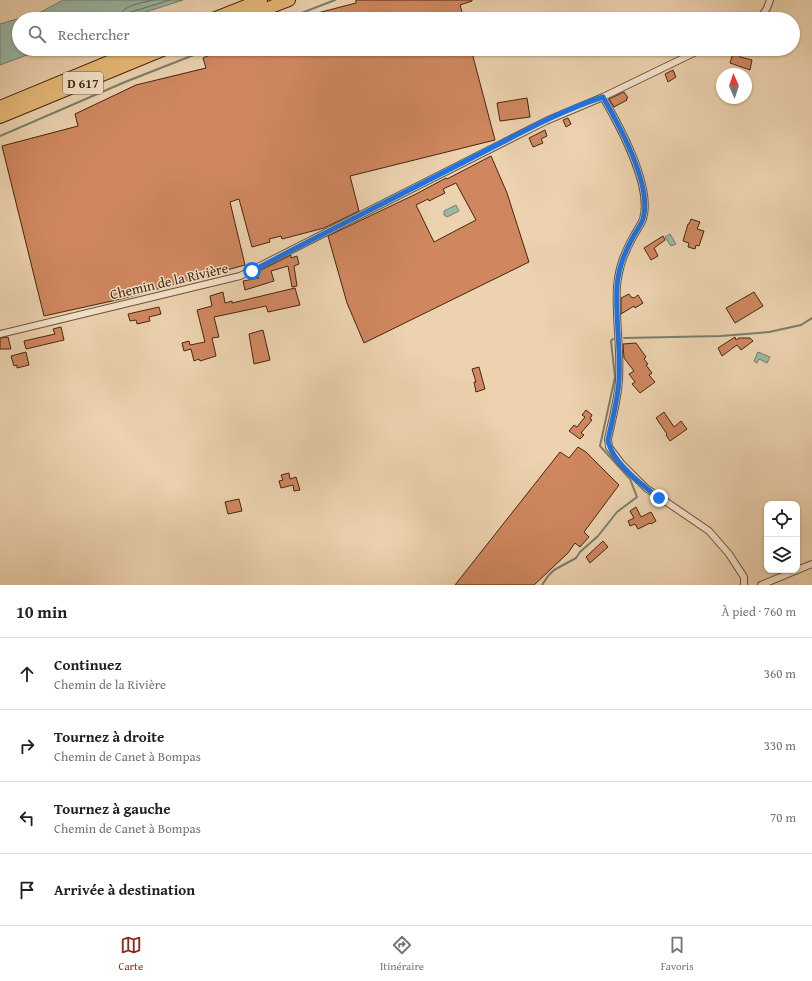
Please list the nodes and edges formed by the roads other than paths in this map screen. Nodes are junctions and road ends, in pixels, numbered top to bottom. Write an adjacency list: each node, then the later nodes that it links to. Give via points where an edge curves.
1 (261, 0): 4 (highway)
2 (289, 0): 5 (highway)
3 (770, 0): 6 (street)
4 (231, 12)
5 (258, 12)
6 (764, 12)
7 (123, 56): 11 (highway, D 617)
8 (148, 56): 12 (highway, D 617)
9 (688, 56): 10 (street, Chemin de la Rivière)
10 (603, 97): 13 (street, Chemin de la Rivière, via 546,121 240,276); 15 (street, via 631,152 641,179 645,206 643,219 621,261 618,280 619,380 608,440 609,447 646,488 709,531 744,577)
11 (0, 107)
12 (0, 117)
13 (0, 334)
14 (812, 564): 16 (street)
15 (744, 585)
16 (761, 585)

